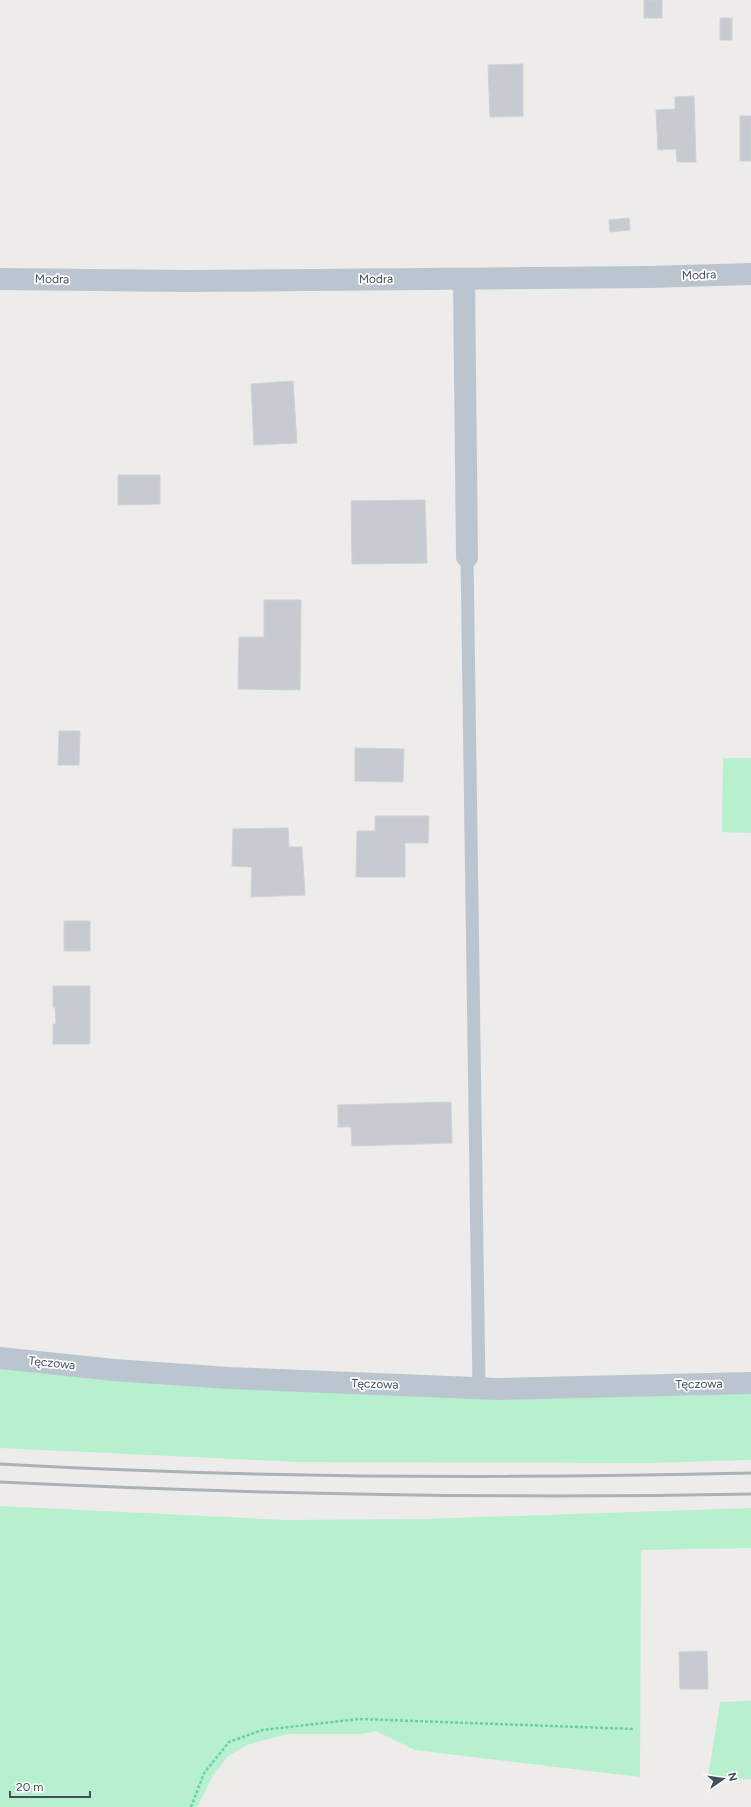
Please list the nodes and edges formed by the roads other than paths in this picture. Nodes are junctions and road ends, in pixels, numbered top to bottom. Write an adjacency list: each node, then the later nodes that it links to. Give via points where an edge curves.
1 (751, 274): 3 (street, Modra)
2 (0, 279): 3 (street, Modra)
3 (464, 279): 4 (street)
4 (467, 557): 7 (lane)
5 (0, 1358): 7 (street, Tęczowa, via 228,1378)
6 (751, 1383): 7 (street, Tęczowa)
7 (479, 1388)

